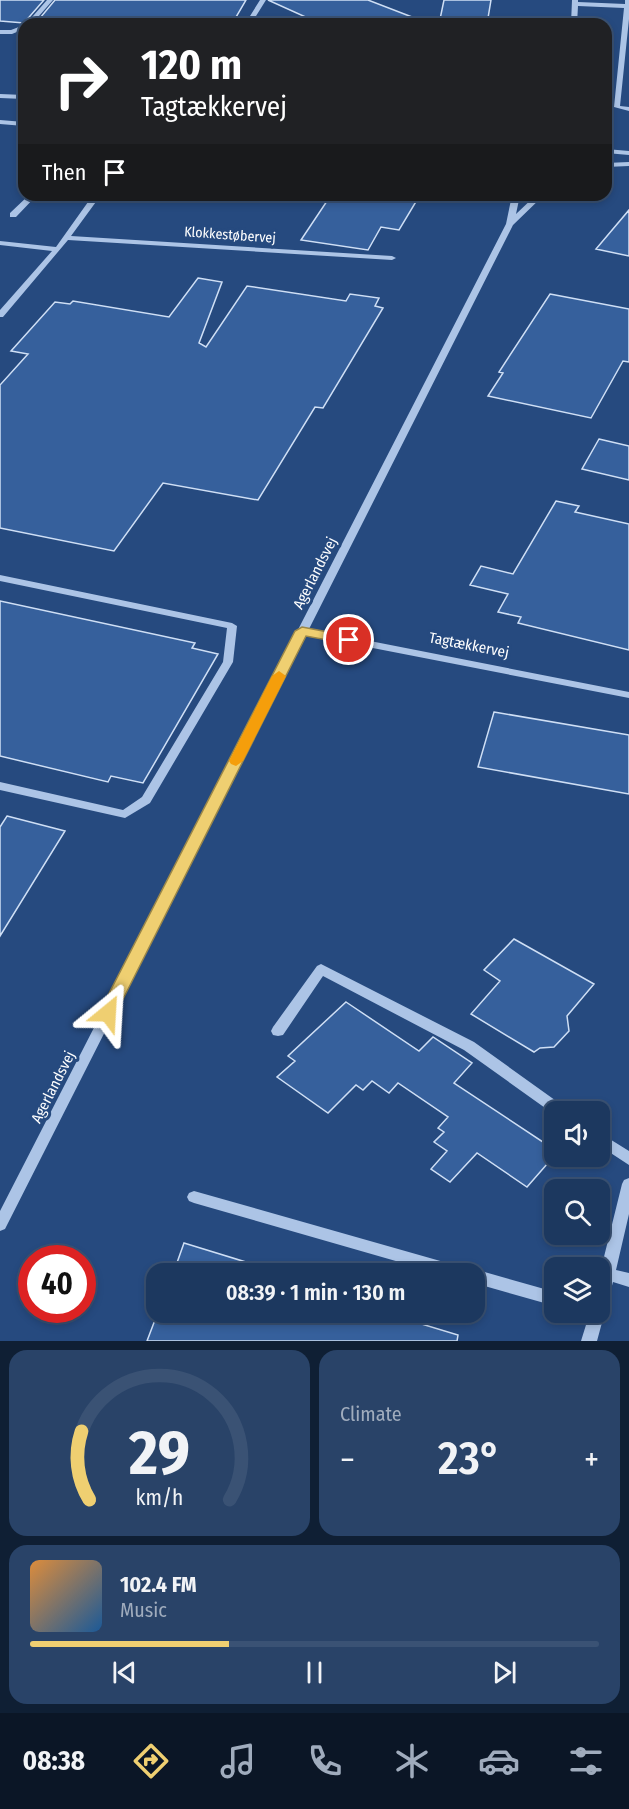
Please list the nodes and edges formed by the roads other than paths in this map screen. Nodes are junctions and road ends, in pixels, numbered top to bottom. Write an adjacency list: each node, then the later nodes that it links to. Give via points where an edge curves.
1 (50, 0): 6 (street)
2 (263, 0): 7 (street)
3 (628, 0): 5 (street)
4 (575, 2): 5 (street); 8 (street)
5 (628, 6): 13 (street, via 616,107)
6 (34, 18)
7 (252, 18)
8 (574, 18)
9 (18, 30): 10 (street)
10 (0, 32)
11 (0, 96): 12 (street)
12 (18, 97)
13 (629, 109)
14 (0, 122): 15 (street)
15 (18, 124)
16 (612, 152): 17 (street)
17 (629, 153)
18 (612, 163): 19 (street)
19 (629, 164)
20 (27, 201): 24 (street)
21 (93, 201): 26 (street)
22 (515, 201): 25 (street, Agerlandsvej)
23 (534, 201): 25 (street, Agerlandsvej)
24 (13, 215)
25 (510, 224): 32 (street, Agerlandsvej)
26 (67, 238): 28 (street); 29 (street, Klokkestøbervej)
27 (0, 243): 28 (street)
28 (58, 249): 30 (street)
29 (392, 258)
30 (0, 315)
31 (0, 578): 34 (street, via 232,626 228,662 146,800 125,814)
32 (302, 631): 33 (street, Tagtækkervej); 41 (street, Agerlandsvej)
33 (629, 695)
34 (0, 786)
35 (278, 1031): 36 (street, via 321,969 469,1046)
36 (546, 1101)
37 (610, 1146): 38 (street)
38 (629, 1159)
39 (629, 1184): 42 (street)
40 (194, 1197): 43 (street)
41 (0, 1225)
42 (610, 1262)
43 (427, 1263)
44 (610, 1275): 46 (street)
45 (485, 1279): 47 (street)
46 (629, 1280)
47 (544, 1296)
48 (595, 1323): 49 (street)
49 (589, 1341)

